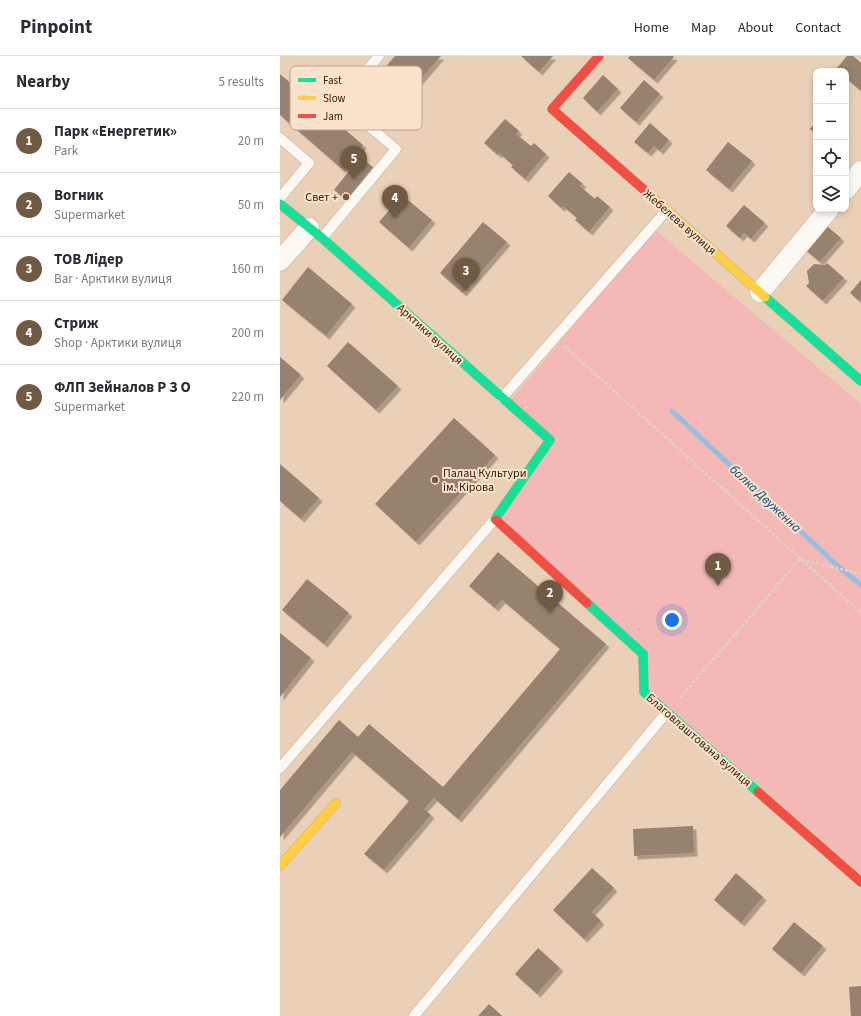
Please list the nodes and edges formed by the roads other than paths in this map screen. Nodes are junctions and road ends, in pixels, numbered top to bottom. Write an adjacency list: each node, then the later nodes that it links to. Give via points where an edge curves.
1 (379, 56): 3 (lane)
2 (599, 56): 10 (street, Жебелєва вулиця, via 552,109)
3 (371, 66)
4 (373, 130): 12 (lane, via 396,149)
5 (280, 138): 8 (lane, via 309,163)
6 (861, 171): 7 (street)
7 (849, 185)
8 (280, 198)
9 (280, 204): 12 (street, Арктики вулиця)
10 (667, 210): 14 (street, Жебелєва вулиця); 16 (lane)
11 (827, 212): 14 (street)
12 (316, 233): 13 (street); 16 (street, Арктики вулиця)
13 (280, 261)
14 (760, 292): 15 (street, Жебелєва вулиця)
15 (861, 381)
16 (502, 398): 17 (street, Арктики вулиця, via 550,440)
17 (495, 519): 18 (street, Благовлаштована вулиця, via 643,654 644,692); 19 (lane)
18 (668, 712): 22 (street, Благовлаштована вулиця); 23 (lane)
19 (280, 768)
20 (336, 803): 21 (street)
21 (280, 866)
22 (861, 882)
23 (414, 1016)

